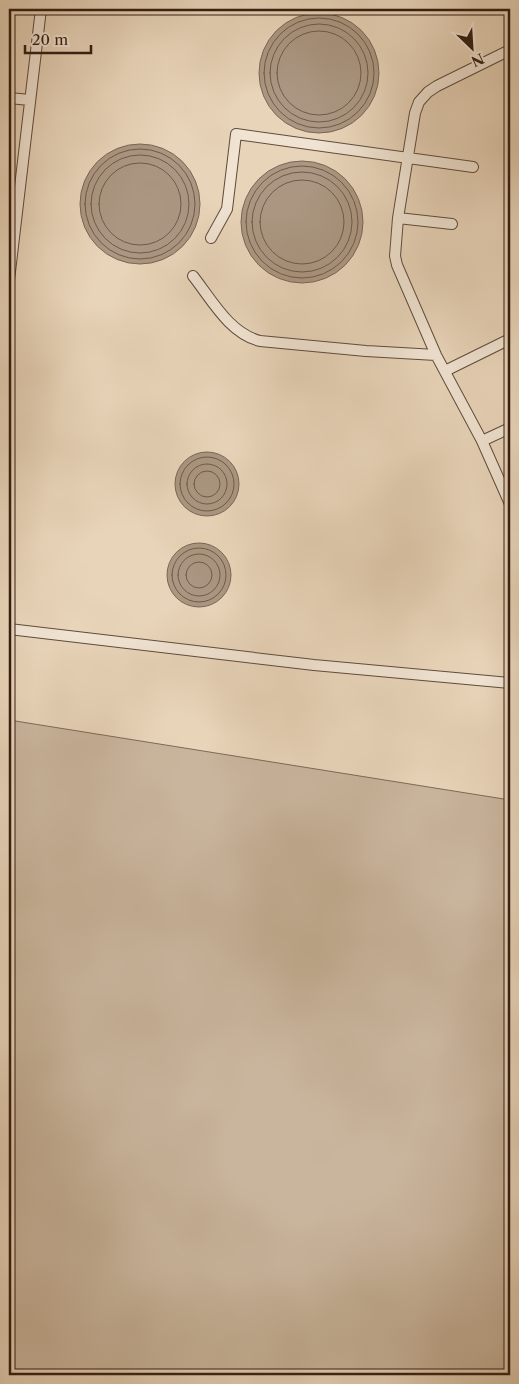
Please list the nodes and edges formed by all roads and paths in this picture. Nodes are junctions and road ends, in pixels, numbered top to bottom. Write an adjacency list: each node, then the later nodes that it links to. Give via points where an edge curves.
1 (41, 9): 4 (lane)
2 (510, 50): 5 (lane, via 428,92 415,113)
3 (9, 98): 4 (lane)
4 (30, 100): 11 (lane)
5 (407, 158): 6 (lane); 7 (lane); 9 (lane, via 236,134 227,209)
6 (473, 167)
7 (398, 218): 8 (lane); 13 (lane, via 397,265)
8 (452, 224)
9 (211, 238)
10 (193, 276): 13 (lane, via 237,331 251,339)
11 (9, 280)
12 (510, 339): 14 (lane)
13 (436, 355): 14 (lane)
14 (445, 371): 16 (lane)
15 (510, 428): 16 (lane)
16 (482, 441): 17 (lane)
17 (510, 504)
18 (9, 628): 19 (lane, via 314,665)
19 (510, 683)

